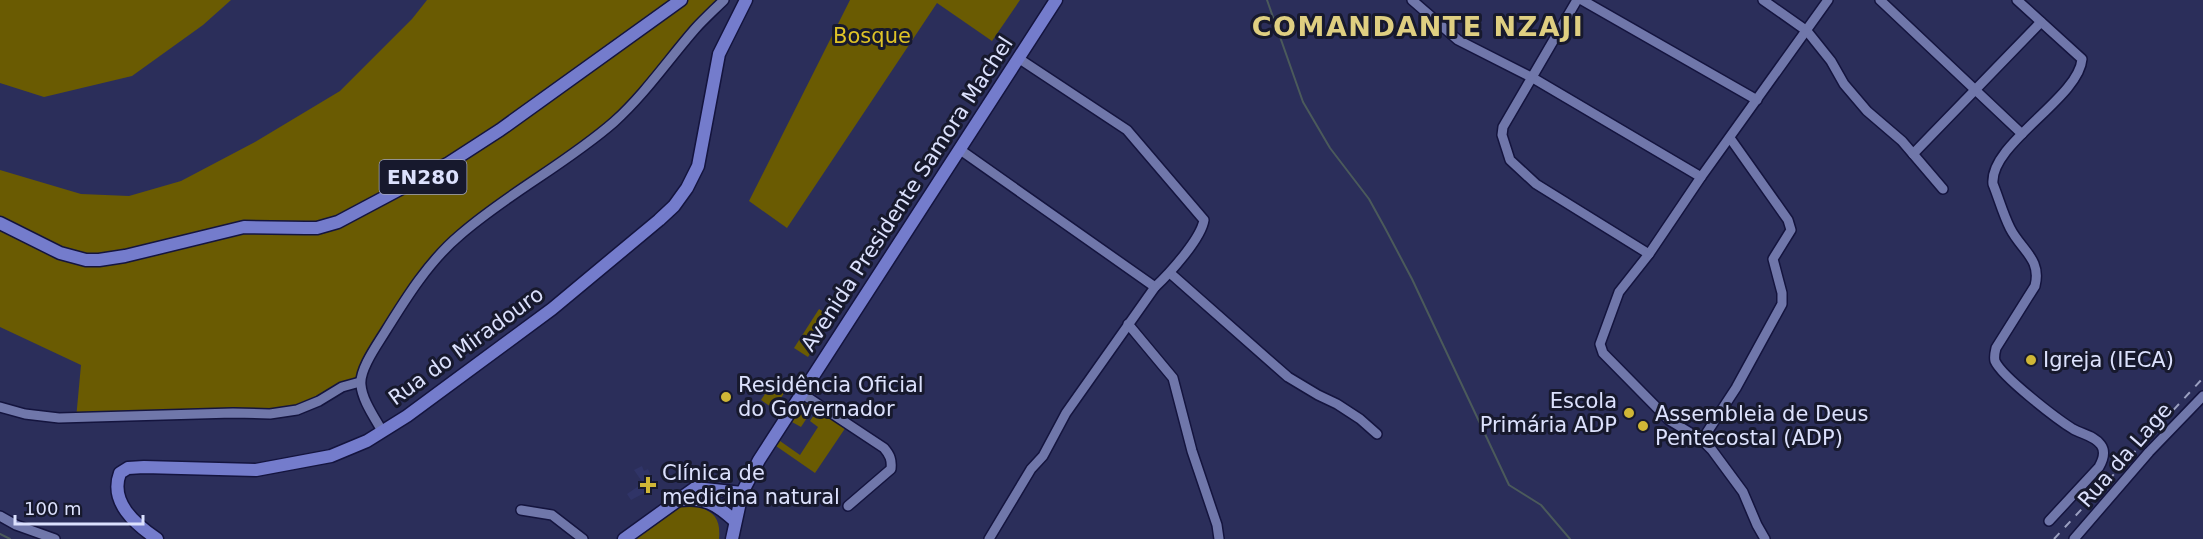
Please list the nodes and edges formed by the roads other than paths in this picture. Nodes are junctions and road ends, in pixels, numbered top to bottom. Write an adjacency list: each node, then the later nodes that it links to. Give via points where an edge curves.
1 (681, 0): 24 (main road, EN280, via 490,137 338,222 305,228 244,227 99,260 60,254)
2 (724, 0): 29 (street, via 613,122 458,236 397,313 372,353)
3 (746, 0): 33 (main road, Rua do Miradouro, via 719,54 698,166 674,206 552,309)
4 (1056, 0): 14 (main road, Avenida Presidente Samora Machel)
5 (1412, 0): 15 (street, via 1458,39)
6 (1577, 0): 15 (street)
7 (1582, 0): 17 (street)
8 (1763, 0): 13 (street)
9 (1828, 0): 13 (street)
10 (1880, 0): 16 (street)
11 (2017, 0): 12 (street)
12 (2041, 22): 16 (street); 18 (street, via 2082,59 2081,67 2065,90)
13 (1807, 31): 17 (street); 21 (street, via 1867,111)
14 (1018, 58): 20 (main road, Avenida Presidente Samora Machel); 26 (street, via 1127,130 1204,220)
15 (1533, 78): 22 (street); 25 (street, via 1503,127 1510,160 1536,184)
16 (1976, 89): 18 (street); 21 (street)
17 (1757, 100): 19 (street)
18 (2022, 134): 42 (street, via 1996,165 1992,176 2012,231 2038,274 2035,286 1996,348 1994,360 2026,394 2074,429 2095,439 2104,454 2099,467)
19 (1730, 138): 22 (street); 35 (street, via 1788,220 1791,230 1773,259 1782,304)
20 (959, 149): 27 (street); 30 (main road, Avenida Presidente Samora Machel)
21 (1913, 154): 23 (street)
22 (1701, 177): 25 (street)
23 (1943, 189)
24 (0, 223)
25 (1649, 254): 35 (street, via 1619,292 1600,344 1603,353 1669,420)
26 (1170, 273): 27 (street); 34 (street, via 1288,377 1345,409)
27 (1155, 287): 28 (street)
28 (1128, 324): 48 (street, via 1066,413); 49 (street, via 1173,378)
29 (360, 382): 32 (street, via 297,410 270,414 59,418); 33 (street)
30 (801, 393): 36 (main road, Avenida Presidente Samora Machel); 38 (street, via 889,454 891,469)
31 (2203, 396): 51 (street, Rua da Lage)
32 (0, 407)
33 (382, 431): 44 (main road, Rua do Miradouro, via 331,456 256,470 128,468 120,473 117,492 133,519)
34 (1377, 434)
35 (1702, 440): 50 (street, via 1743,492)
36 (742, 494): 37 (main road, via 695,488); 41 (main road, Avenida Presidente Samora Machel)
37 (679, 500): 41 (main road, via 706,501); 46 (main road)
38 (848, 506)
39 (521, 510): 45 (street, via 552,515)
40 (0, 516): 43 (street)
41 (735, 521): 47 (main road, Avenida Presidente Samora Machel)
42 (2049, 521)
43 (55, 539)
44 (157, 539)
45 (583, 539)
46 (624, 539)
47 (732, 539)
48 (989, 539)
49 (1219, 539)
50 (1765, 539)
51 (2074, 539)

